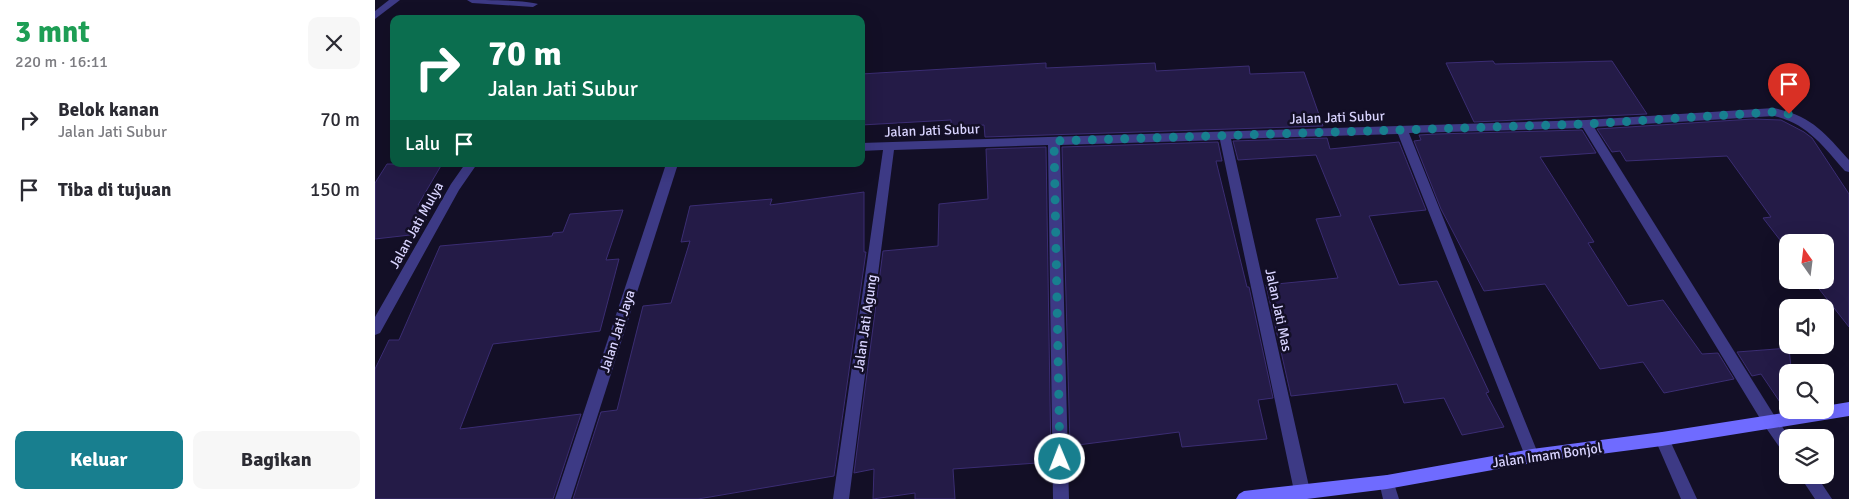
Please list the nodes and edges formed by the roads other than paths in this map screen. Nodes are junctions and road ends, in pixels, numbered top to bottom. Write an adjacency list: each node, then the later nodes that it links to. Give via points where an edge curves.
1 (395, 0): 4 (street)
2 (472, 0): 3 (street)
3 (533, 4)
4 (375, 16)
5 (1587, 124): 6 (street, Jalan Jati Subur); 13 (street, Jalan Jati Subur, via 1774,112 1799,117 1810,124); 16 (street)
6 (1402, 130): 7 (street, Jalan Jati Subur); 19 (street)
7 (1225, 135): 8 (street, Jalan Jati Subur); 22 (street, Jalan Jati Mas)
8 (1054, 141): 9 (street, Jalan Jati Subur); 25 (street)
9 (889, 146): 10 (street, Jalan Jati Subur); 24 (street, Jalan Jati Agung)
10 (865, 147)
11 (469, 167): 14 (street, Jalan Jati Mulya)
12 (671, 167): 23 (street, Jalan Jati Jaya)
13 (1849, 168)
14 (375, 329)
15 (1849, 409): 16 (main road, Jalan Imam Bonjol)
16 (1769, 420): 17 (street); 18 (main road, Jalan Imam Bonjol)
17 (1779, 434)
18 (1662, 439): 19 (main road, Jalan Imam Bonjol); 28 (street)
19 (1532, 456): 20 (main road, Jalan Imam Bonjol)
20 (1387, 482): 22 (main road, Jalan Imam Bonjol); 27 (street)
21 (1813, 484): 29 (street)
22 (1302, 491): 26 (main road, Jalan Imam Bonjol)
23 (563, 499)
24 (841, 499)
25 (1061, 499)
26 (1244, 499)
27 (1391, 499)
28 (1689, 499)
29 (1824, 499)

